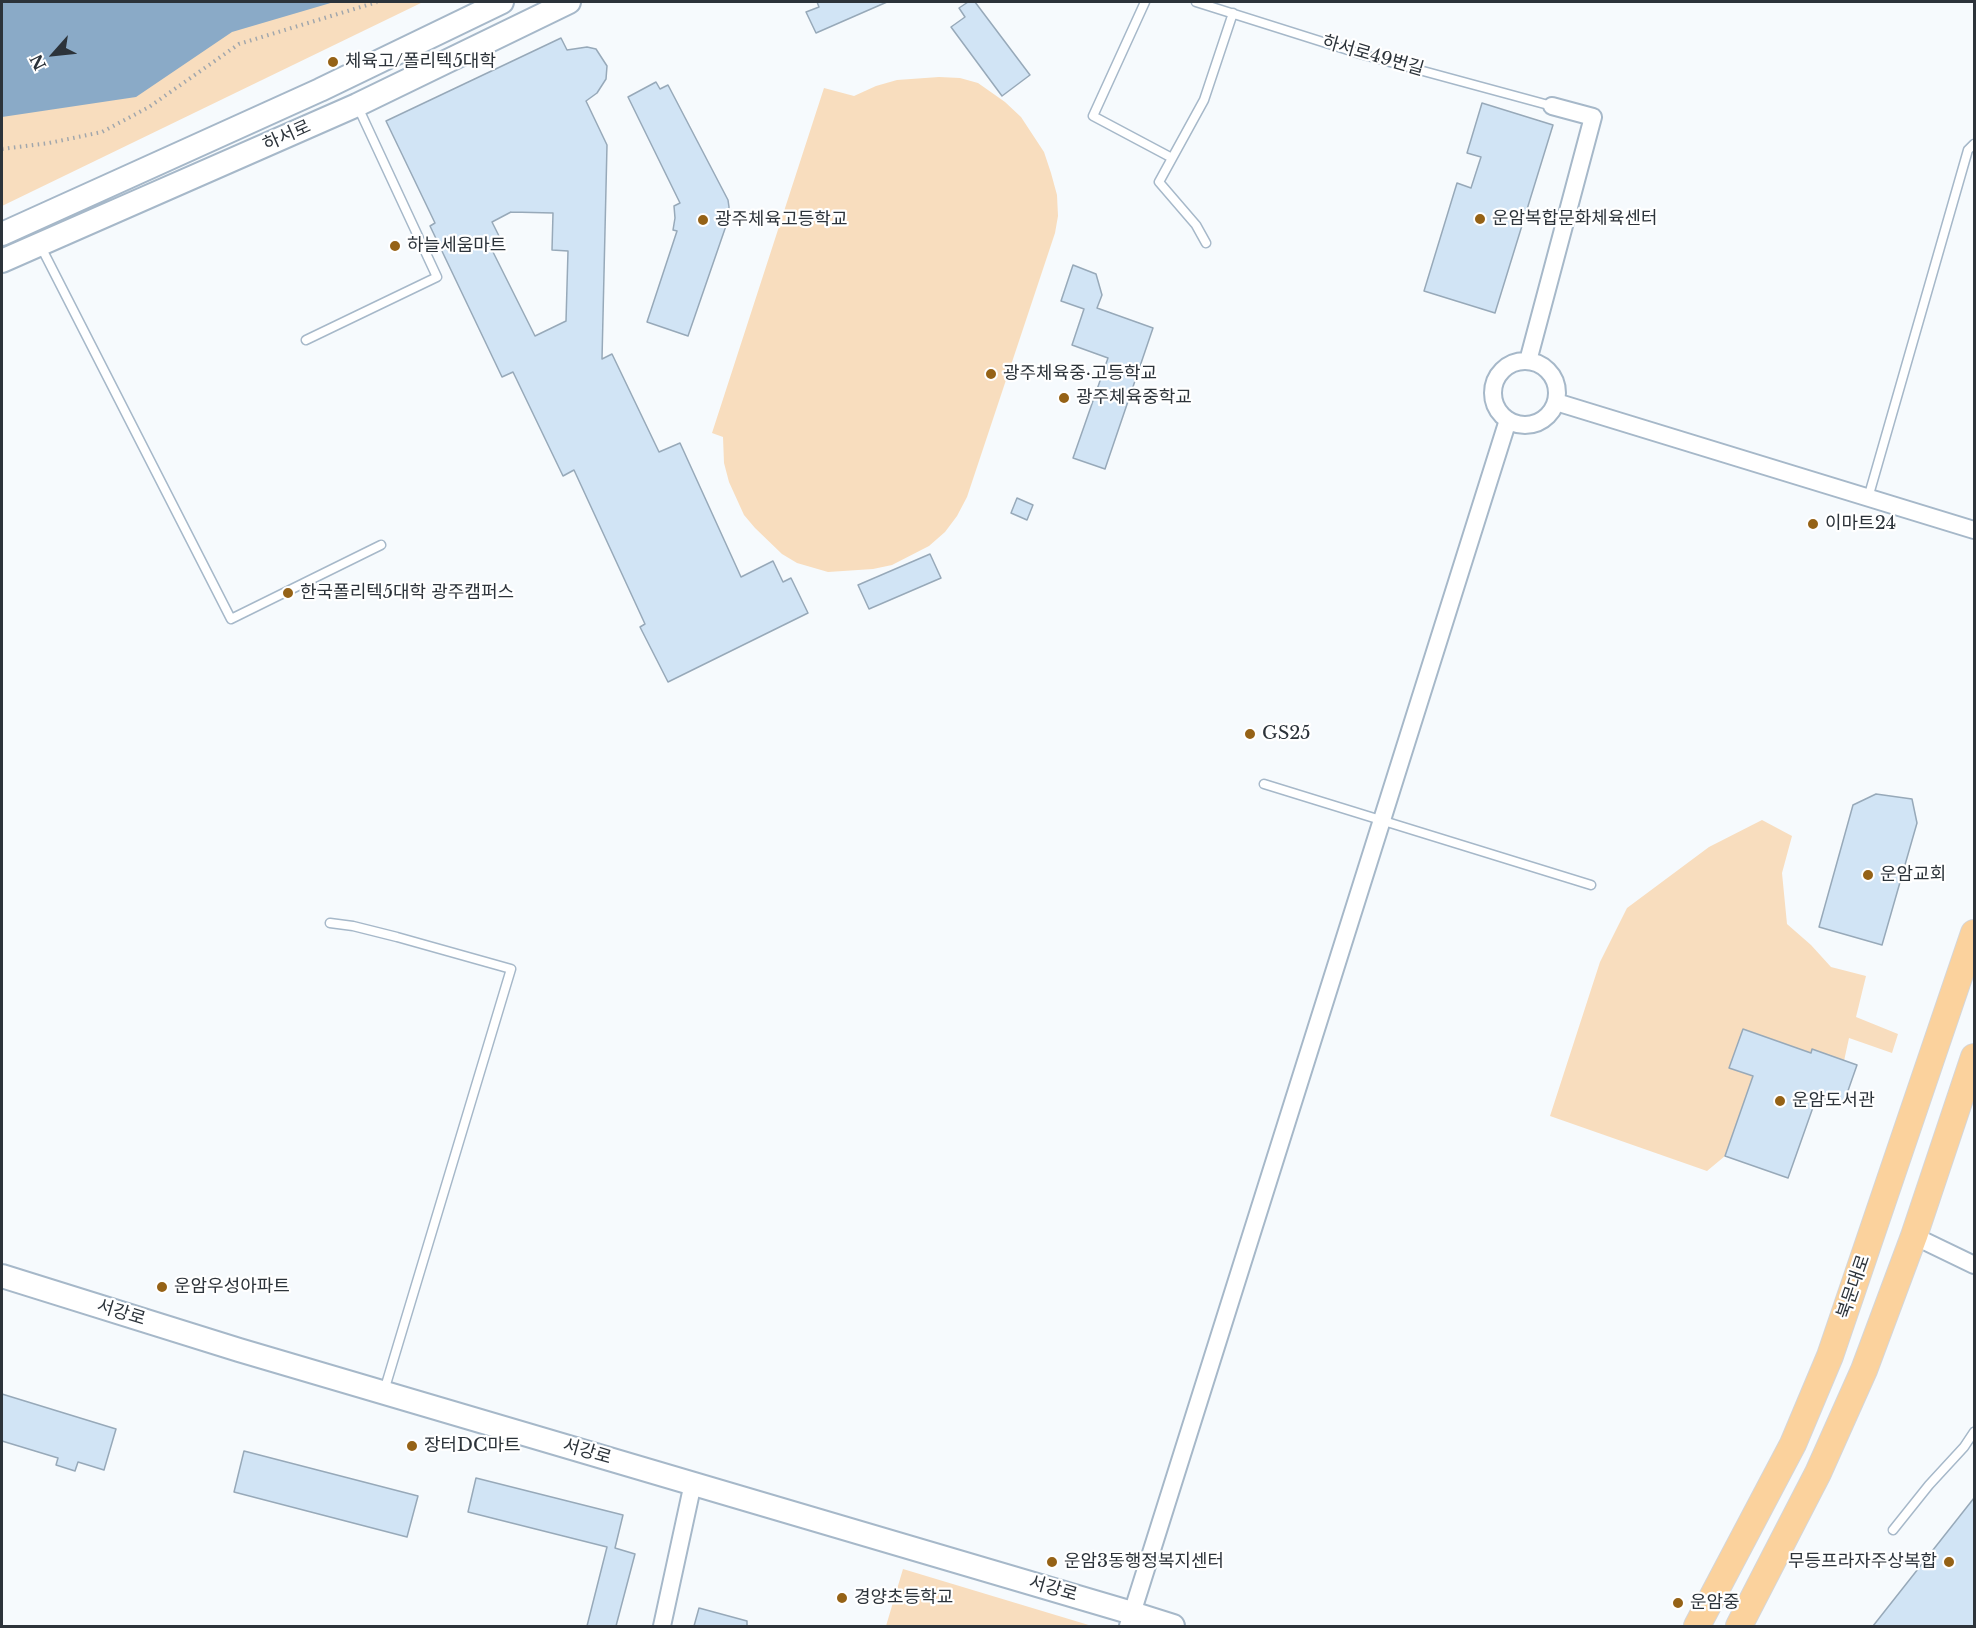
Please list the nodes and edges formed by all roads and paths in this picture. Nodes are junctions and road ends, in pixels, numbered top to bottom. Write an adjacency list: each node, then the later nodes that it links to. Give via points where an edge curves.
1 (377, 2): 10 (path, via 239,44 149,107 102,132)
2 (502, 2): 12 (main road, 하서로, via 320,90)
3 (569, 2): 7 (main road, 하서로)
4 (1145, 2): 11 (lane, via 1093,116)
5 (1196, 2): 6 (lane, 하서로49번길)
6 (1233, 13): 8 (lane, 하서로49번길, via 1364,55); 11 (lane, via 1204,100)
7 (357, 105): 14 (main road, 하서로); 16 (lane, via 437,277)
8 (1552, 106): 17 (street, via 1593,117)
9 (1974, 144): 20 (lane, via 1968,150)
10 (2, 149)
11 (1172, 158): 13 (lane, via 1159,182 1196,225)
12 (2, 234)
13 (1206, 243)
14 (40, 245): 15 (main road, 하서로); 22 (lane, via 231,619)
15 (2, 261)
16 (306, 340)
17 (1528, 360): 18 (street, via 1544,365 1552,374 1557,384); 19 (street, via 1510,363 1495,380 1494,403)
18 (1556, 402): 19 (street, via 1540,422 1518,425); 20 (street)
19 (1508, 420): 24 (street)
20 (1868, 498): 21 (street)
21 (1974, 530)
22 (381, 544)
23 (1264, 784): 24 (lane)
24 (1381, 820): 25 (lane); 36 (street)
25 (1591, 885)
26 (330, 923): 32 (lane, via 398,937 511,969)
27 (1974, 933): 39 (main road, 북문대로, via 1830,1356 1792,1444)
28 (1974, 1057): 29 (main road, 북문대로)
29 (1914, 1236): 30 (street); 40 (main road, 북문대로, via 1864,1370)
30 (1974, 1265)
31 (2, 1276): 32 (main road, 서강로)
32 (383, 1392): 34 (main road, 서강로)
33 (1974, 1432): 35 (lane)
34 (693, 1483): 36 (main road, 서강로); 37 (street)
35 (1893, 1530)
36 (1130, 1620): 38 (main road, 서강로)
37 (662, 1626)
38 (1173, 1626)
39 (1697, 1626)
40 (1739, 1626)

